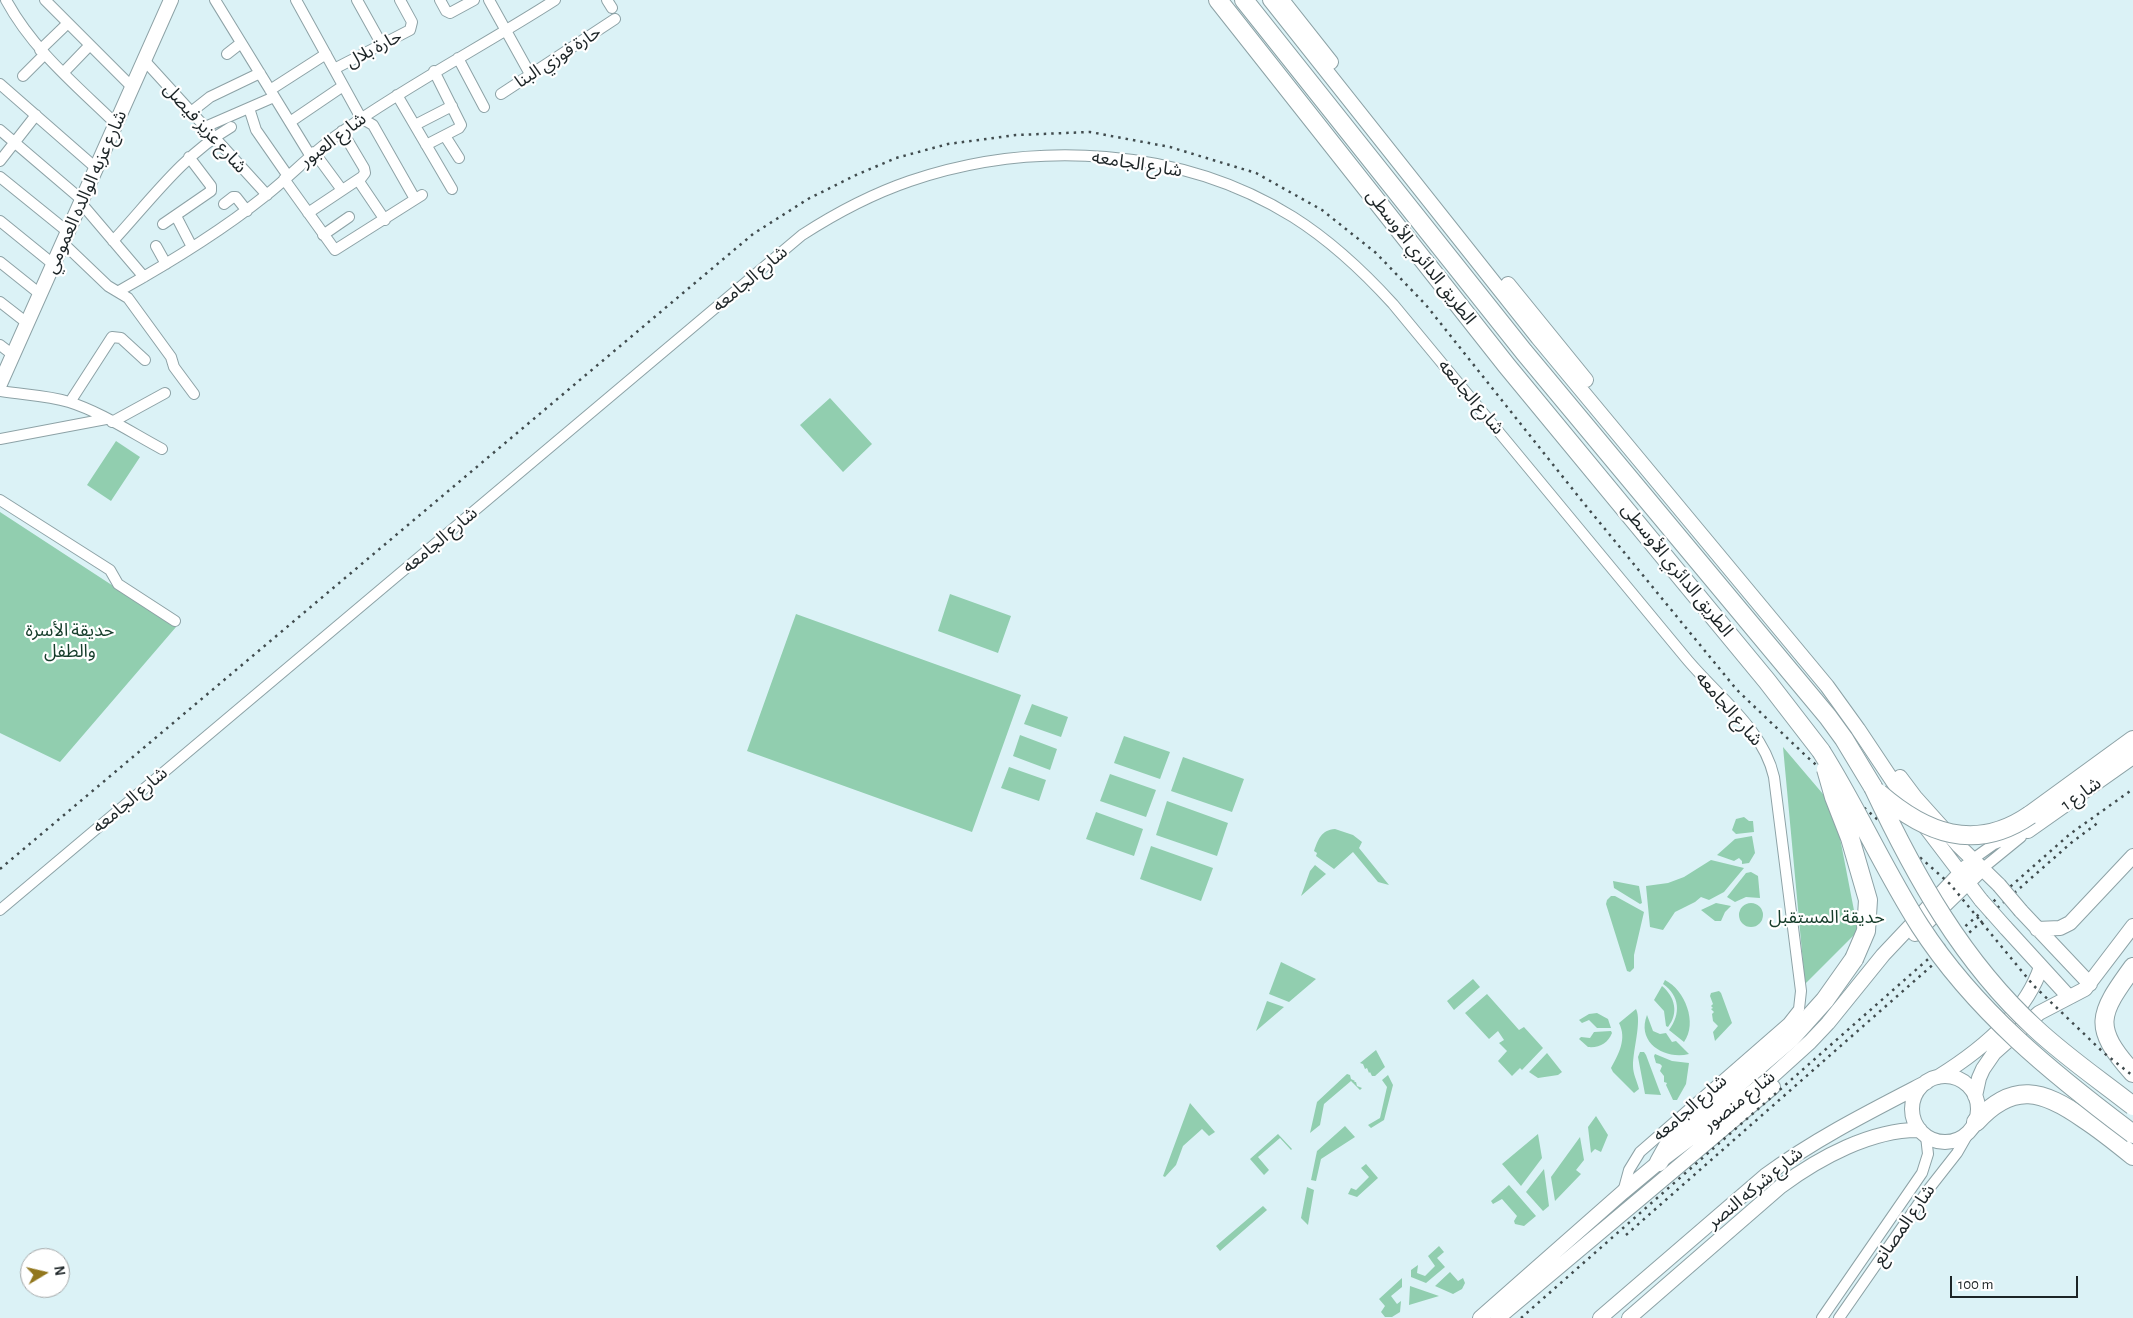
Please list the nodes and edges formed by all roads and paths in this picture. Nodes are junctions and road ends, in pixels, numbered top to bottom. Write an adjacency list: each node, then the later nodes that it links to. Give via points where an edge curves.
1 (6, 0): 22 (street)
2 (44, 0): 17 (street)
3 (171, 0): 26 (street, شارع عزبه الوالده العمومي)
4 (216, 0): 19 (street)
5 (296, 0): 24 (street)
6 (400, 0): 21 (street, حارة بلال, via 412,28)
7 (440, 0): 8 (street, via 450,13)
8 (474, 0)
9 (489, 0): 18 (street)
10 (554, 0): 18 (street, شارع العبور)
11 (1218, 0): 103 (highway, الطريق الدائري الأوسطى, via 1490,343)
12 (1244, 0): 105 (highway, الطريق الدائري الأوسطى, via 1524,352 1828,716)
13 (1270, 0): 109 (street, via 1538,338 1827,686 1908,804)
14 (1282, 0): 108 (street, via 1545,331 1839,689 1915,797)
15 (359, 1): 21 (street)
16 (615, 20): 31 (street, حارة فوزي البنا)
17 (68, 23): 20 (street); 22 (street)
18 (508, 30): 25 (street, شارع العبور); 31 (street)
19 (241, 43): 23 (street); 29 (street)
20 (90, 45): 30 (street); 35 (street)
21 (382, 45): 27 (street, حارة بلال)
22 (42, 52): 30 (street); 32 (street)
23 (227, 54)
24 (326, 54): 27 (street); 36 (street)
25 (458, 58): 28 (street, شارع العبور); 40 (street)
26 (144, 60): 35 (street, شارع عزبه الوالده العمومي); 42 (street, شارع عزيز فيصل)
27 (334, 69): 34 (street)
28 (434, 71): 38 (street, شارع العبور); 39 (street)
29 (260, 73): 36 (street); 42 (street, via 210,97)
30 (63, 74): 46 (street)
31 (530, 74): 37 (street, حارة فوزي البنا)
32 (23, 76)
33 (0, 84): 43 (street)
34 (344, 86): 44 (street); 45 (street)
35 (132, 87): 46 (street, شارع عزبه الوالده العمومي)
36 (272, 94): 41 (street); 45 (street)
37 (500, 94)
38 (397, 95): 44 (street, شارع العبور); 47 (street)
39 (452, 106): 47 (street); 52 (street, via 460,125)
40 (484, 107)
41 (249, 108): 48 (street); 62 (street, via 256,130)
42 (191, 112): 48 (street, شارع عزيز فيصل)
43 (36, 115): 54 (street); 60 (street)
44 (361, 118): 51 (street, شارع العبور); 74 (street, via 373,125 418,197)
45 (290, 122): 56 (street)
46 (116, 124): 60 (street, شارع عزبه الوالده العمومي)
47 (415, 125): 55 (street)
48 (205, 127): 53 (street, شارع عزيز فيصل)
49 (231, 127): 53 (street)
50 (0, 130): 54 (street)
51 (342, 131): 56 (street, شارع العبور); 63 (street, via 364,168 363,176)
52 (445, 136): 55 (street); 58 (street)
53 (214, 137): 57 (street); 66 (street, شارع عزيز فيصل)
54 (15, 142): 59 (street); 67 (street)
55 (426, 145): 64 (street)
56 (312, 154): 62 (street, شارع العبور); 65 (street)
57 (189, 157): 71 (street, via 211,189); 78 (street)
58 (459, 158)
59 (0, 161)
60 (96, 168): 67 (street, شارع عزبه الوالده العمومي)
61 (0, 177): 77 (street)
62 (286, 177): 66 (street, شارع العبور); 70 (street)
63 (358, 180): 65 (street); 74 (street)
64 (452, 189)
65 (342, 190): 70 (street)
66 (267, 195): 69 (street, شارع العبور)
67 (81, 202): 77 (street, شارع عزبه الوالده العمومي); 78 (street)
68 (224, 204): 69 (street, via 236,197)
69 (246, 210): 80 (street, شارع العبور)
70 (308, 213): 76 (street)
71 (176, 216): 75 (street); 80 (street)
72 (349, 217): 76 (street)
73 (0, 220): 82 (street)
74 (385, 220): 76 (street, via 338,250 332,249)
75 (163, 224)
76 (322, 235)
77 (65, 238): 82 (street, شارع عزبه الوالده العمومي); 85 (street, via 108,286)
78 (113, 241): 84 (street)
79 (156, 246): 83 (street)
80 (192, 247): 83 (street, شارع العبور)
81 (0, 262): 86 (street)
82 (54, 264): 86 (street, شارع عزبه الوالده العمومي)
83 (166, 264): 84 (street, شارع العبور)
84 (144, 277): 85 (street, شارع العبور)
85 (119, 291): 95 (street, via 128,298 171,357 174,367)
86 (40, 294): 88 (street, شارع عزبه الوالده العمومي)
87 (0, 302): 88 (street)
88 (27, 323): 90 (street, شارع عزبه الوالده العمومي)
89 (0, 344): 90 (street)
90 (13, 355): 92 (street, شارع عزبه الوالده العمومي)
91 (145, 360): 96 (street, via 119,337 112,338)
92 (0, 384)
93 (0, 391): 96 (street)
94 (165, 393): 97 (street)
95 (194, 394)
96 (70, 402): 97 (street)
97 (109, 421): 98 (street); 99 (street)
98 (0, 439)
99 (162, 449)
100 (0, 500): 101 (street, via 110,570 118,584)
101 (175, 621)
102 (2133, 740): 106 (highway)
103 (1821, 751): 123 (highway, الطريق الدائري الأوسطى, bridge, via 1940,955 2019,1042 2083,1097); 125 (highway, bridge, via 1868,900 1866,931 1854,959 1802,1026 1676,1136)
104 (2133, 757): 106 (street, شارع 1)
105 (1873, 787): 106 (highway, bridge, via 1914,820 1934,830 1978,834); 120 (highway, الطريق الدائري الأوسطى, bridge, via 1920,882 1980,969 2063,1054)
106 (2029, 823): 108 (street, شارع 1)
107 (2133, 856): 112 (street, via 2070,923 2060,928)
108 (1978, 864): 109 (street, شارع منصور); 112 (street, bridge)
109 (1965, 878): 113 (street, bridge); 125 (street, شارع منصور, via 1883,955 1810,1042 1768,1080); 128 (street, شارع منصور, via 1805,1059)
110 (0, 910): 126 (street, شارع الجامعه, via 802,234 887,190 932,174 979,163 1075,156 1154,164 1212,179 1273,206 1329,242 1362,271 1399,311 1687,660 1752,731 1768,758 1774,777 1801,991 1799,1008 1788,1022 1640,1152 1629,1170)
111 (2133, 926): 115 (street)
112 (2038, 928): 115 (street)
113 (2041, 967): 116 (street); 118 (street, شارع شركه النصر, via 2031,993 2010,1018 1974,1050)
114 (2133, 967): 117 (highway, via 2110,1000 2105,1014 2108,1042)
115 (2090, 984): 116 (street, via 2076,996)
116 (2070, 996): 119 (street, via 2039,1013 1994,1053 1982,1068)
117 (2133, 1073)
118 (1933, 1079): 119 (street, via 1951,1077 1963,1082); 122 (street, via 1918,1091 1913,1108 1914,1120); 129 (street, شارع شركه النصر, via 1792,1156)
119 (1976, 1096): 121 (street, via 1978,1109)
120 (2133, 1106)
121 (1972, 1127): 122 (street, via 1959,1139 1948,1142 1937,1141); 124 (highway, via 1984,1112 2004,1100 2028,1094 2040,1095 2067,1107); 132 (street, شارع المصانع)
122 (1923, 1133): 130 (street, شارع شركه النصر, via 1896,1131 1873,1136 1802,1171 1780,1186); 131 (street, شارع المصانع, via 1928,1154 1922,1173)
123 (2133, 1134)
124 (2133, 1156)
125 (1659, 1162): 126 (street, شارع منصور)
126 (1624, 1192): 127 (street, شارع منصور)
127 (1480, 1318)
128 (1498, 1318)
129 (1600, 1318)
130 (1629, 1318)
131 (1822, 1318)
132 (1838, 1318)

